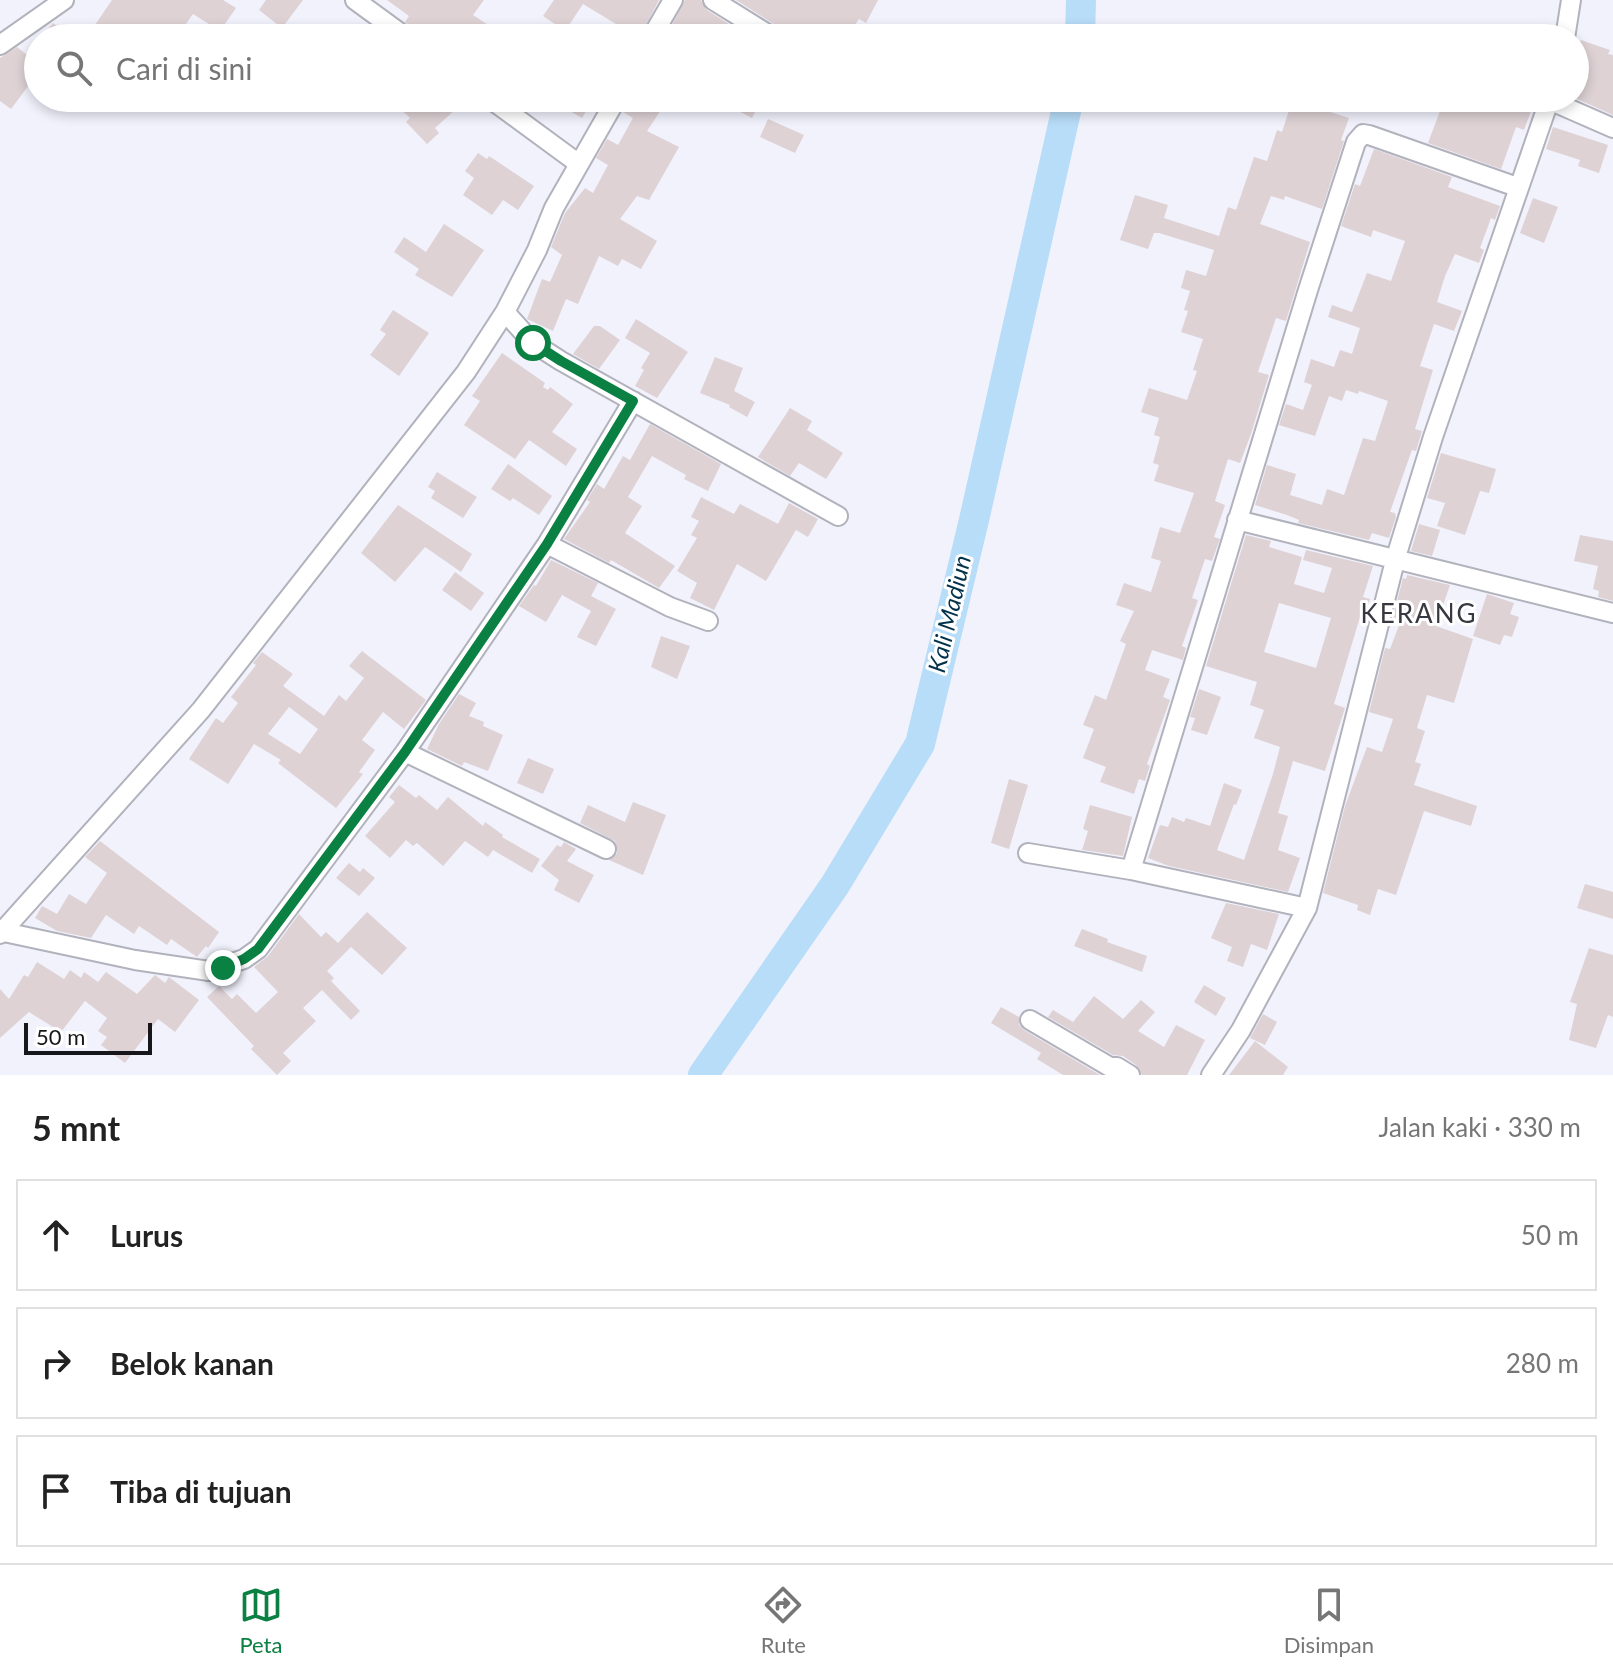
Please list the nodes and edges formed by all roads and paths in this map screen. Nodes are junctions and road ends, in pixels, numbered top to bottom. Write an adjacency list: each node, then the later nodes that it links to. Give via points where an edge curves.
1 (64, 0): 6 (street)
2 (355, 0): 7 (street)
3 (673, 0): 8 (street)
4 (713, 0): 9 (street)
5 (1571, 0): 10 (street)
6 (30, 24)
7 (388, 24)
8 (659, 24)
9 (752, 24)
10 (1567, 24)
11 (24, 28): 12 (street)
12 (0, 45)
13 (508, 112): 18 (street)
14 (609, 112): 18 (street)
15 (1544, 112): 19 (street)
16 (1578, 112): 17 (street)
17 (1613, 128)
18 (579, 164): 20 (street)
19 (1517, 187): 23 (street, via 1360,136); 25 (street)
20 (505, 312): 21 (street, via 533,343); 33 (street, via 466,372 201,710)
21 (633, 401): 22 (street); 24 (street)
22 (838, 516)
23 (1237, 520): 25 (street); 31 (street)
24 (547, 544): 27 (street); 28 (street)
25 (1396, 557): 26 (street); 32 (street)
26 (1613, 613)
27 (708, 621)
28 (405, 752): 29 (street); 33 (street, via 267,937 244,959 209,971)
29 (606, 849)
30 (1028, 853): 31 (street)
31 (1131, 870): 32 (street)
32 (1307, 908): 36 (street)
33 (2, 933)
34 (1030, 1020): 35 (street)
35 (1130, 1075)
36 (1211, 1075)

